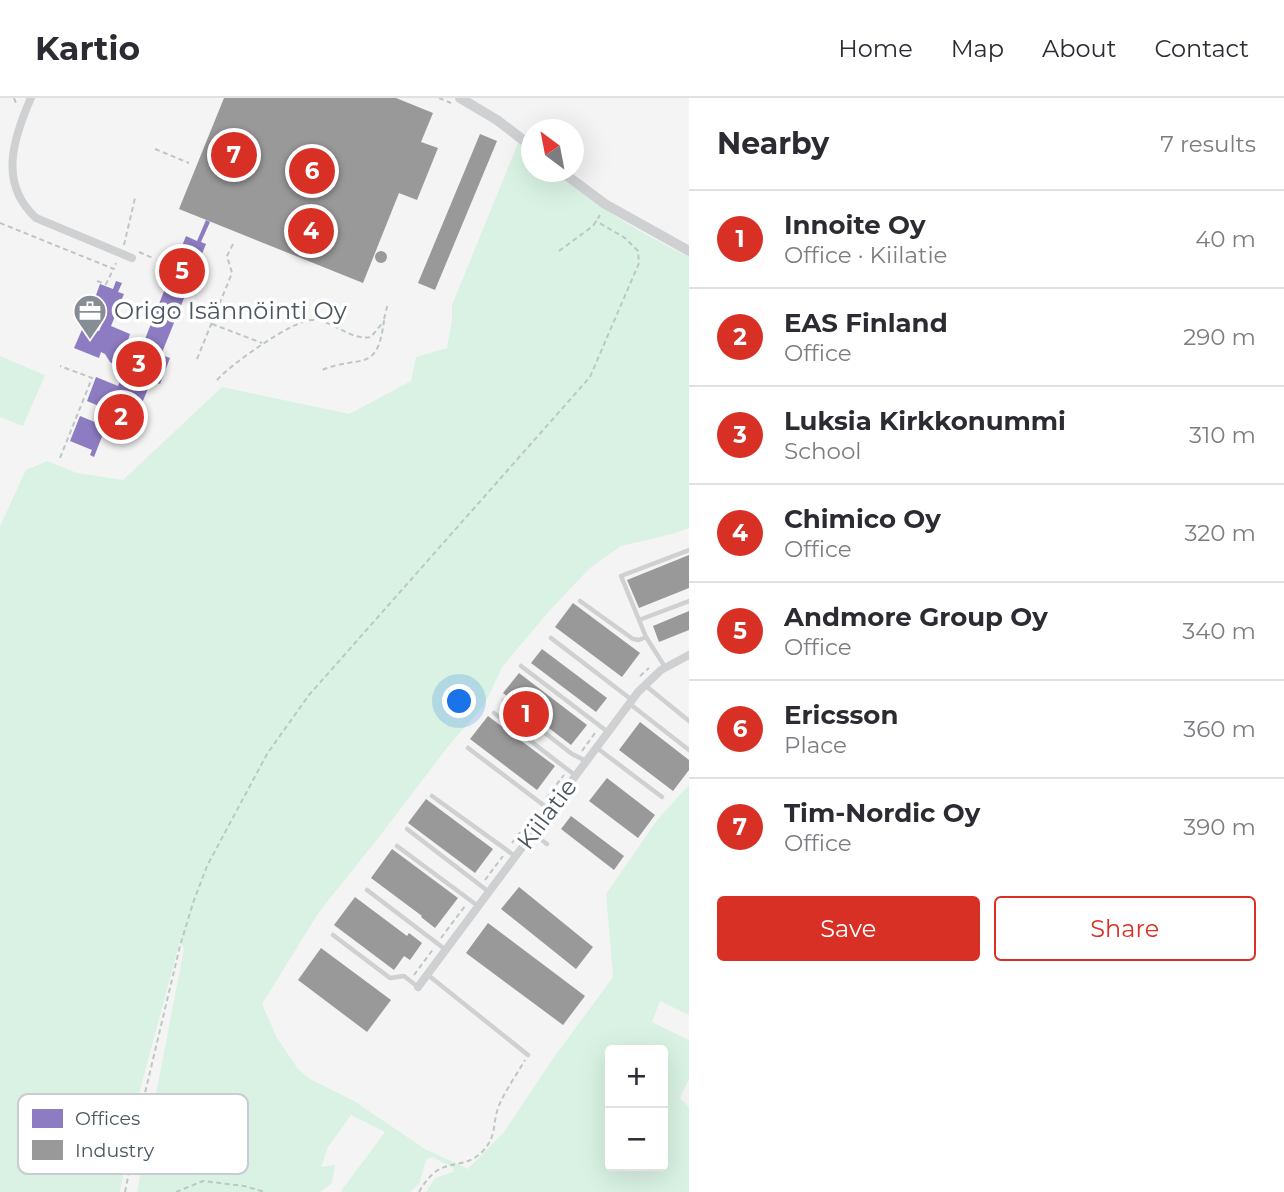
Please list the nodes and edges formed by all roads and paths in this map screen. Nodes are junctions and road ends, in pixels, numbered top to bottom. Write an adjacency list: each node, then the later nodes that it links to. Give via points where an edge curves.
1 (14, 98): 5 (path)
2 (31, 98): 5 (street)
3 (439, 98): 4 (path)
4 (458, 101): 6 (street, via 497,120)
5 (25, 112): 15 (street, via 4,163 5,182 15,202 36,218)
6 (521, 138)
7 (155, 149): 8 (path)
8 (189, 163)
9 (575, 182): 10 (street)
10 (604, 204): 11 (path); 14 (street)
11 (596, 222): 13 (path); 64 (path, via 625,238 638,251 639,263 590,377 309,695 267,754 207,866 193,903)
12 (233, 244): 21 (path, via 227,256 232,273)
13 (559, 251)
14 (689, 251)
15 (133, 254): 16 (path)
16 (153, 258)
17 (114, 269): 18 (path, via 106,284)
18 (97, 281)
19 (388, 303): 20 (path)
20 (384, 321): 22 (path, via 371,337 362,338 316,320 303,321); 25 (path, via 382,343 375,355 367,361)
21 (212, 324): 22 (path); 23 (path)
22 (263, 344): 26 (path)
23 (197, 359)
24 (60, 366): 27 (path, via 92,378)
25 (322, 370)
26 (218, 380)
27 (60, 458)
28 (689, 550): 31 (lane, via 621,576)
29 (580, 601): 32 (lane, via 633,639)
30 (689, 601): 31 (lane)
31 (639, 620): 32 (lane)
32 (646, 637): 36 (lane)
33 (551, 638): 39 (lane)
34 (689, 655): 36 (street, Kiilatie)
35 (521, 666): 42 (lane)
36 (666, 667): 37 (street, Kiilatie)
37 (645, 685): 39 (street, Kiilatie); 41 (lane)
38 (503, 701): 46 (lane)
39 (631, 701): 42 (street, Kiilatie); 45 (lane)
40 (494, 713): 47 (lane)
41 (689, 720)
42 (608, 732): 44 (street, Kiilatie)
43 (468, 748): 50 (lane)
44 (597, 748): 46 (street, Kiilatie); 49 (lane)
45 (689, 750)
46 (586, 761): 47 (street, Kiilatie)
47 (576, 776): 50 (street, Kiilatie)
48 (432, 796): 55 (lane)
49 (662, 797)
50 (550, 810): 52 (street, Kiilatie)
51 (407, 829): 57 (lane)
52 (532, 834): 53 (lane); 55 (street, Kiilatie)
53 (547, 844)
54 (397, 846): 58 (lane)
55 (515, 856): 57 (street, Kiilatie)
56 (367, 890): 60 (lane)
57 (489, 892): 58 (street, Kiilatie)
58 (478, 906): 60 (street, Kiilatie)
59 (333, 935): 62 (lane, via 390,978 404,976)
60 (446, 950): 61 (street, Kiilatie)
61 (427, 975): 62 (street, Kiilatie); 63 (lane)
62 (418, 987)
63 (528, 1055): 69 (path, via 498,1109 493,1138 474,1158 437,1169)
64 (145, 1094)
65 (129, 1174): 66 (path)
66 (125, 1192)
67 (176, 1192): 68 (path, via 203,1181)
68 (265, 1192)
69 (419, 1192)

